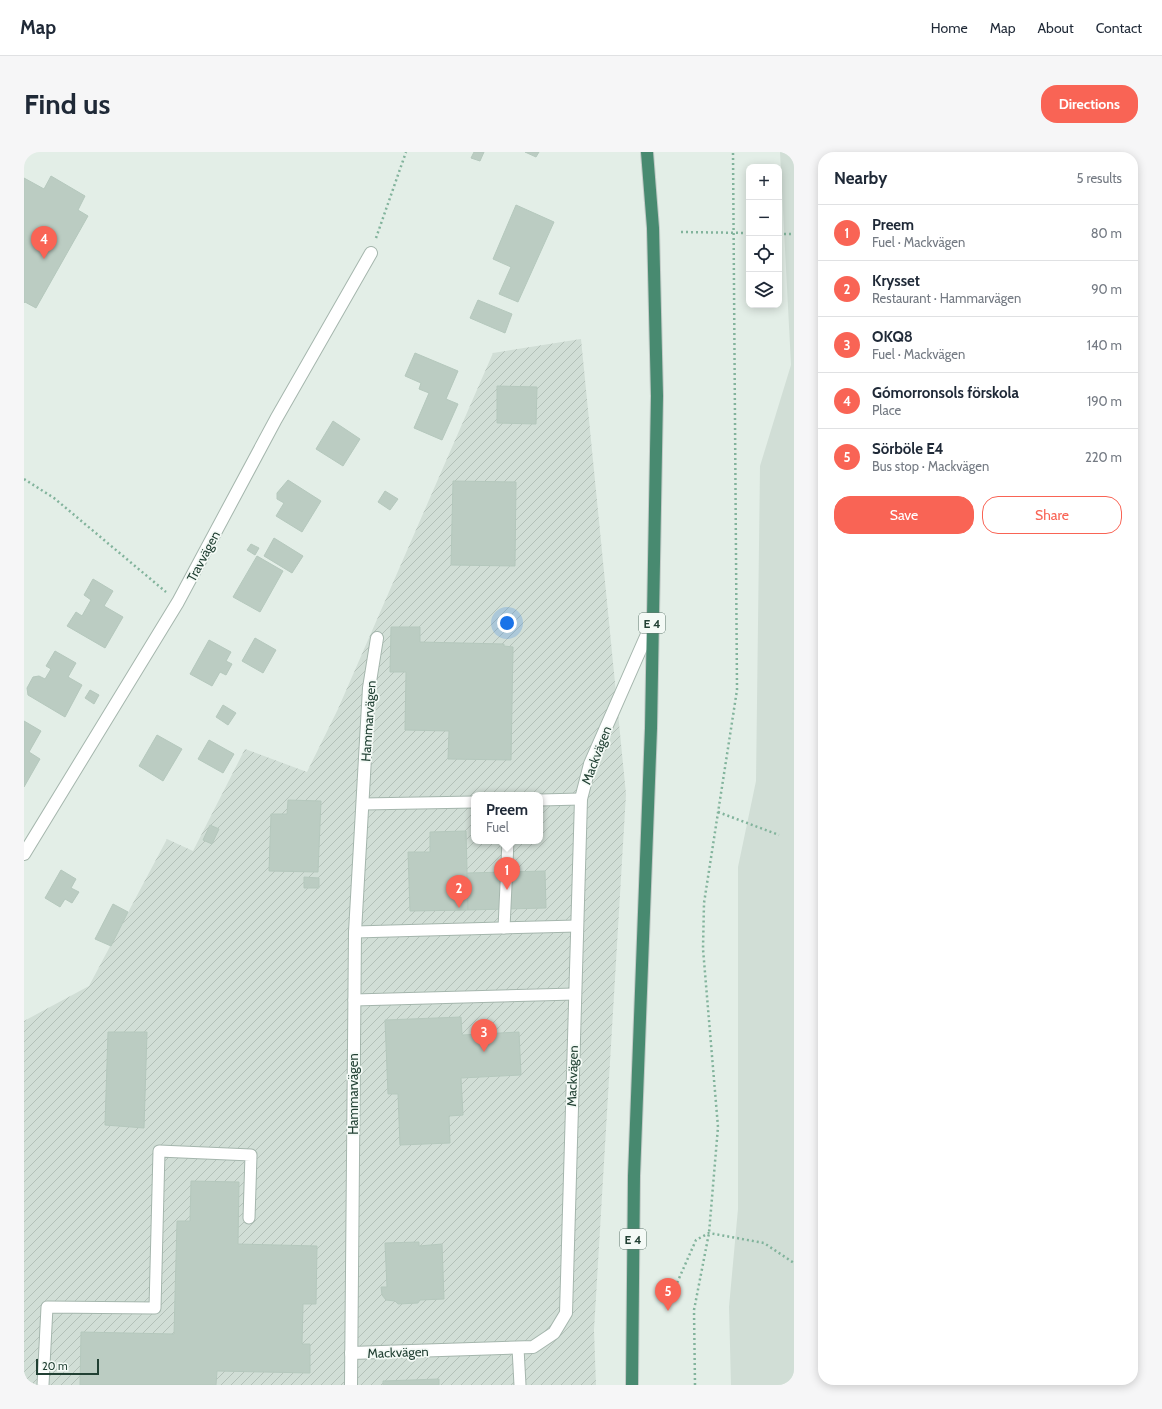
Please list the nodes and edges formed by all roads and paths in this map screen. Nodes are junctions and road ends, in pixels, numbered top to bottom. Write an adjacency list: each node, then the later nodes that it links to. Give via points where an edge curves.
1 (406, 152): 9 (path)
2 (647, 152): 12 (highway, E 4, via 653,228 657,396)
3 (733, 152): 5 (path)
4 (681, 232): 5 (path)
5 (734, 233): 6 (path); 18 (path, via 737,690)
6 (746, 233)
7 (782, 234): 8 (path)
8 (794, 234)
9 (371, 253): 11 (street, Travvägen, via 276,419)
10 (24, 479): 11 (path, via 54,498)
11 (178, 602): 21 (street, Travvägen)
12 (652, 623): 14 (street, Mackvägen, via 590,764); 36 (highway, E 4, via 651,728 634,1176)
13 (377, 638): 17 (street, Hammarvägen, via 369,688)
14 (581, 799): 15 (lane); 22 (street, Mackvägen)
15 (543, 800)
16 (471, 802): 17 (lane)
17 (363, 804): 24 (street, Hammarvägen)
18 (718, 812): 19 (path); 28 (path, via 704,903 703,941 718,1128)
19 (779, 835)
20 (508, 844): 23 (lane)
21 (24, 854)
22 (577, 926): 23 (lane); 25 (street, Mackvägen)
23 (504, 928): 24 (lane)
24 (355, 932): 26 (street, Hammarvägen)
25 (575, 994): 26 (lane); 31 (street, Mackvägen, via 566,1313 554,1332 533,1347)
26 (354, 1000): 32 (street, Hammarvägen)
27 (250, 1218): 33 (lane, via 251,1156 158,1151 155,1308 47,1307)
28 (709, 1234): 29 (path, via 764,1243); 30 (path, via 696,1240); 37 (path, via 694,1310)
29 (794, 1263)
30 (669, 1301)
31 (518, 1348): 32 (street, Mackvägen); 35 (lane)
32 (351, 1353): 34 (street, Hammarvägen)
33 (43, 1385)
34 (351, 1385)
35 (520, 1385)
36 (632, 1385)
37 (696, 1385)

